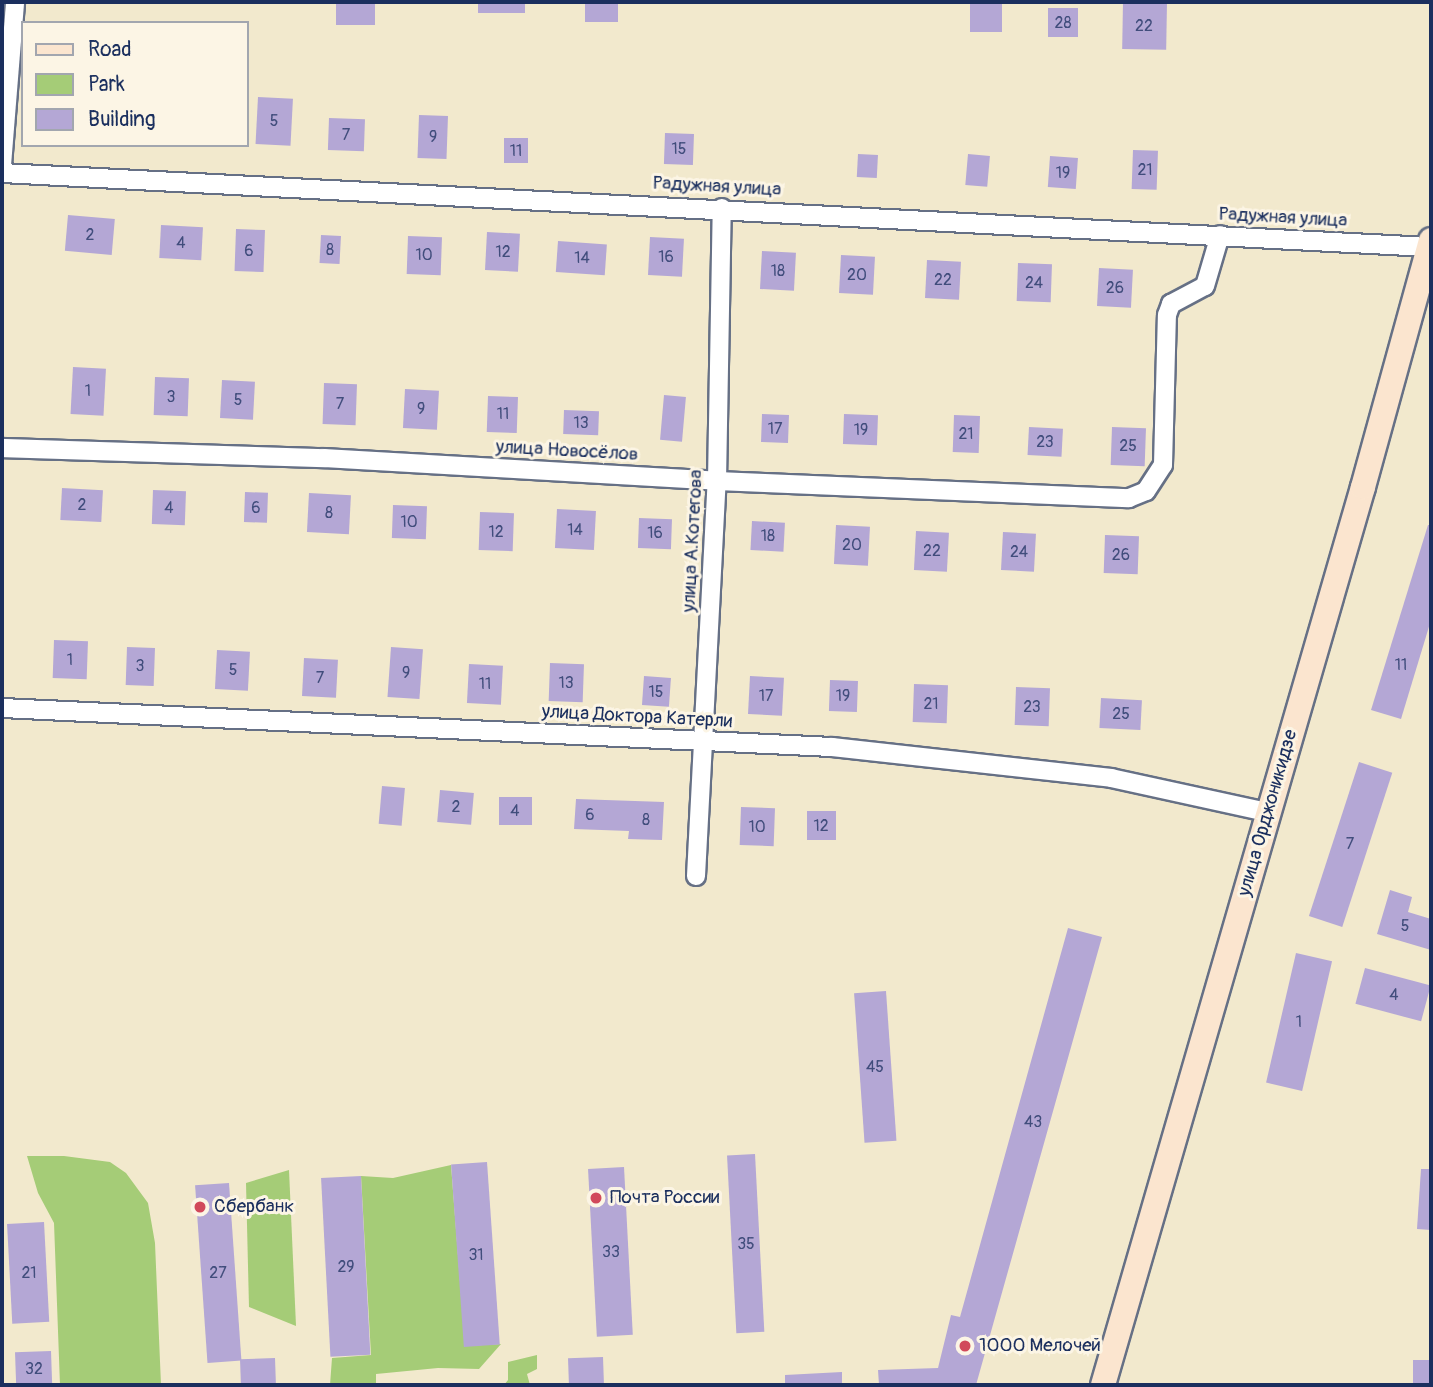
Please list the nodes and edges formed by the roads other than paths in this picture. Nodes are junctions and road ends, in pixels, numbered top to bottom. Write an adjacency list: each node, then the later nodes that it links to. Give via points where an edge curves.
1 (15, 2): 2 (street)
2 (2, 165)
3 (2, 173): 4 (street, Радужная улица)
4 (722, 208): 5 (street, Радужная улица); 9 (street, улица А.Котегова)
5 (1220, 235): 6 (street, Радужная улица); 9 (street, улица Новосёлов, via 1205,286 1171,304 1167,315 1163,465 1146,491 1129,498)
6 (1430, 243): 7 (main road, улица Орджоникидзе)
7 (1427, 275): 12 (main road, улица Орджоникидзе)
8 (2, 448): 9 (street, улица Новосёлов, via 324,458)
9 (717, 481): 11 (street, улица А.Котегова)
10 (2, 708): 11 (street, улица Доктора Катерли)
11 (704, 742): 12 (street, улица Доктора Катерли, via 832,747 1098,777); 13 (street, улица А.Котегова)
12 (1267, 812): 14 (main road, улица Орджоникидзе)
13 (696, 876)
14 (1102, 1385)

